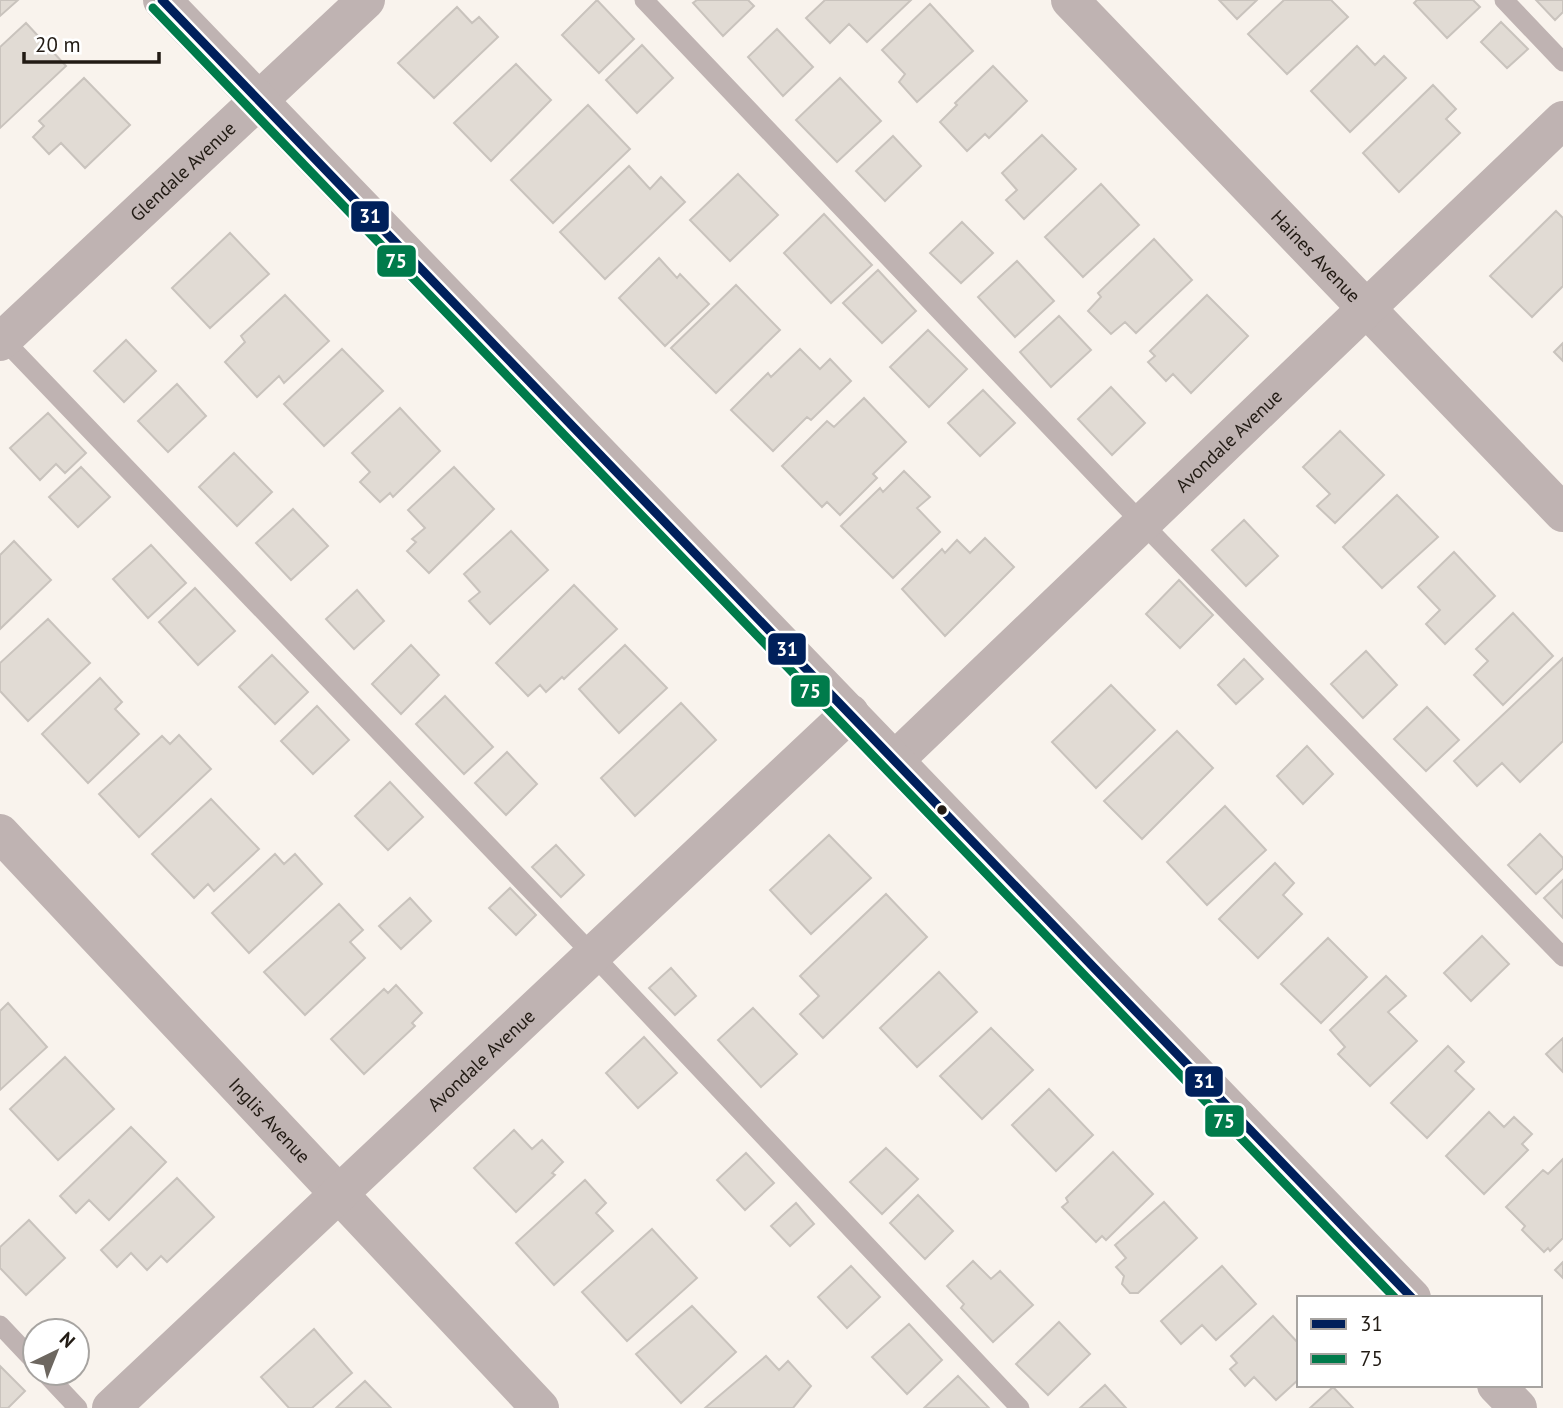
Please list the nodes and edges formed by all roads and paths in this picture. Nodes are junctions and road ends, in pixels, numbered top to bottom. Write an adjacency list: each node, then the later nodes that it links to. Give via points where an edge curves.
1 (162, 0): 7 (street)
2 (366, 0): 7 (street, Glendale Avenue)
3 (644, 0): 12 (lane)
4 (1070, 0): 9 (street, Haines Avenue)
5 (1504, 0): 6 (lane)
6 (1563, 62)
7 (259, 101): 10 (street, Glendale Avenue); 13 (street)
8 (1563, 120): 9 (street, Avondale Avenue)
9 (1367, 310): 11 (street, Haines Avenue); 12 (street, Avondale Avenue)
10 (1, 339): 16 (lane)
11 (1563, 513)
12 (1143, 524): 14 (street, Avondale Avenue); 17 (lane)
13 (850, 713): 14 (street); 16 (street, Avondale Avenue)
14 (895, 760): 19 (street)
15 (0, 833): 18 (street, Inglis Avenue)
16 (594, 956): 18 (street, Avondale Avenue); 27 (lane)
17 (1563, 957)
18 (340, 1194): 25 (street, Avondale Avenue); 26 (street, Inglis Avenue)
19 (1410, 1296)
20 (0, 1325): 21 (lane)
21 (21, 1347)
22 (58, 1387): 24 (lane)
23 (1498, 1387): 28 (street)
24 (78, 1408)
25 (111, 1408)
26 (540, 1408)
27 (1020, 1408)
28 (1518, 1408)

